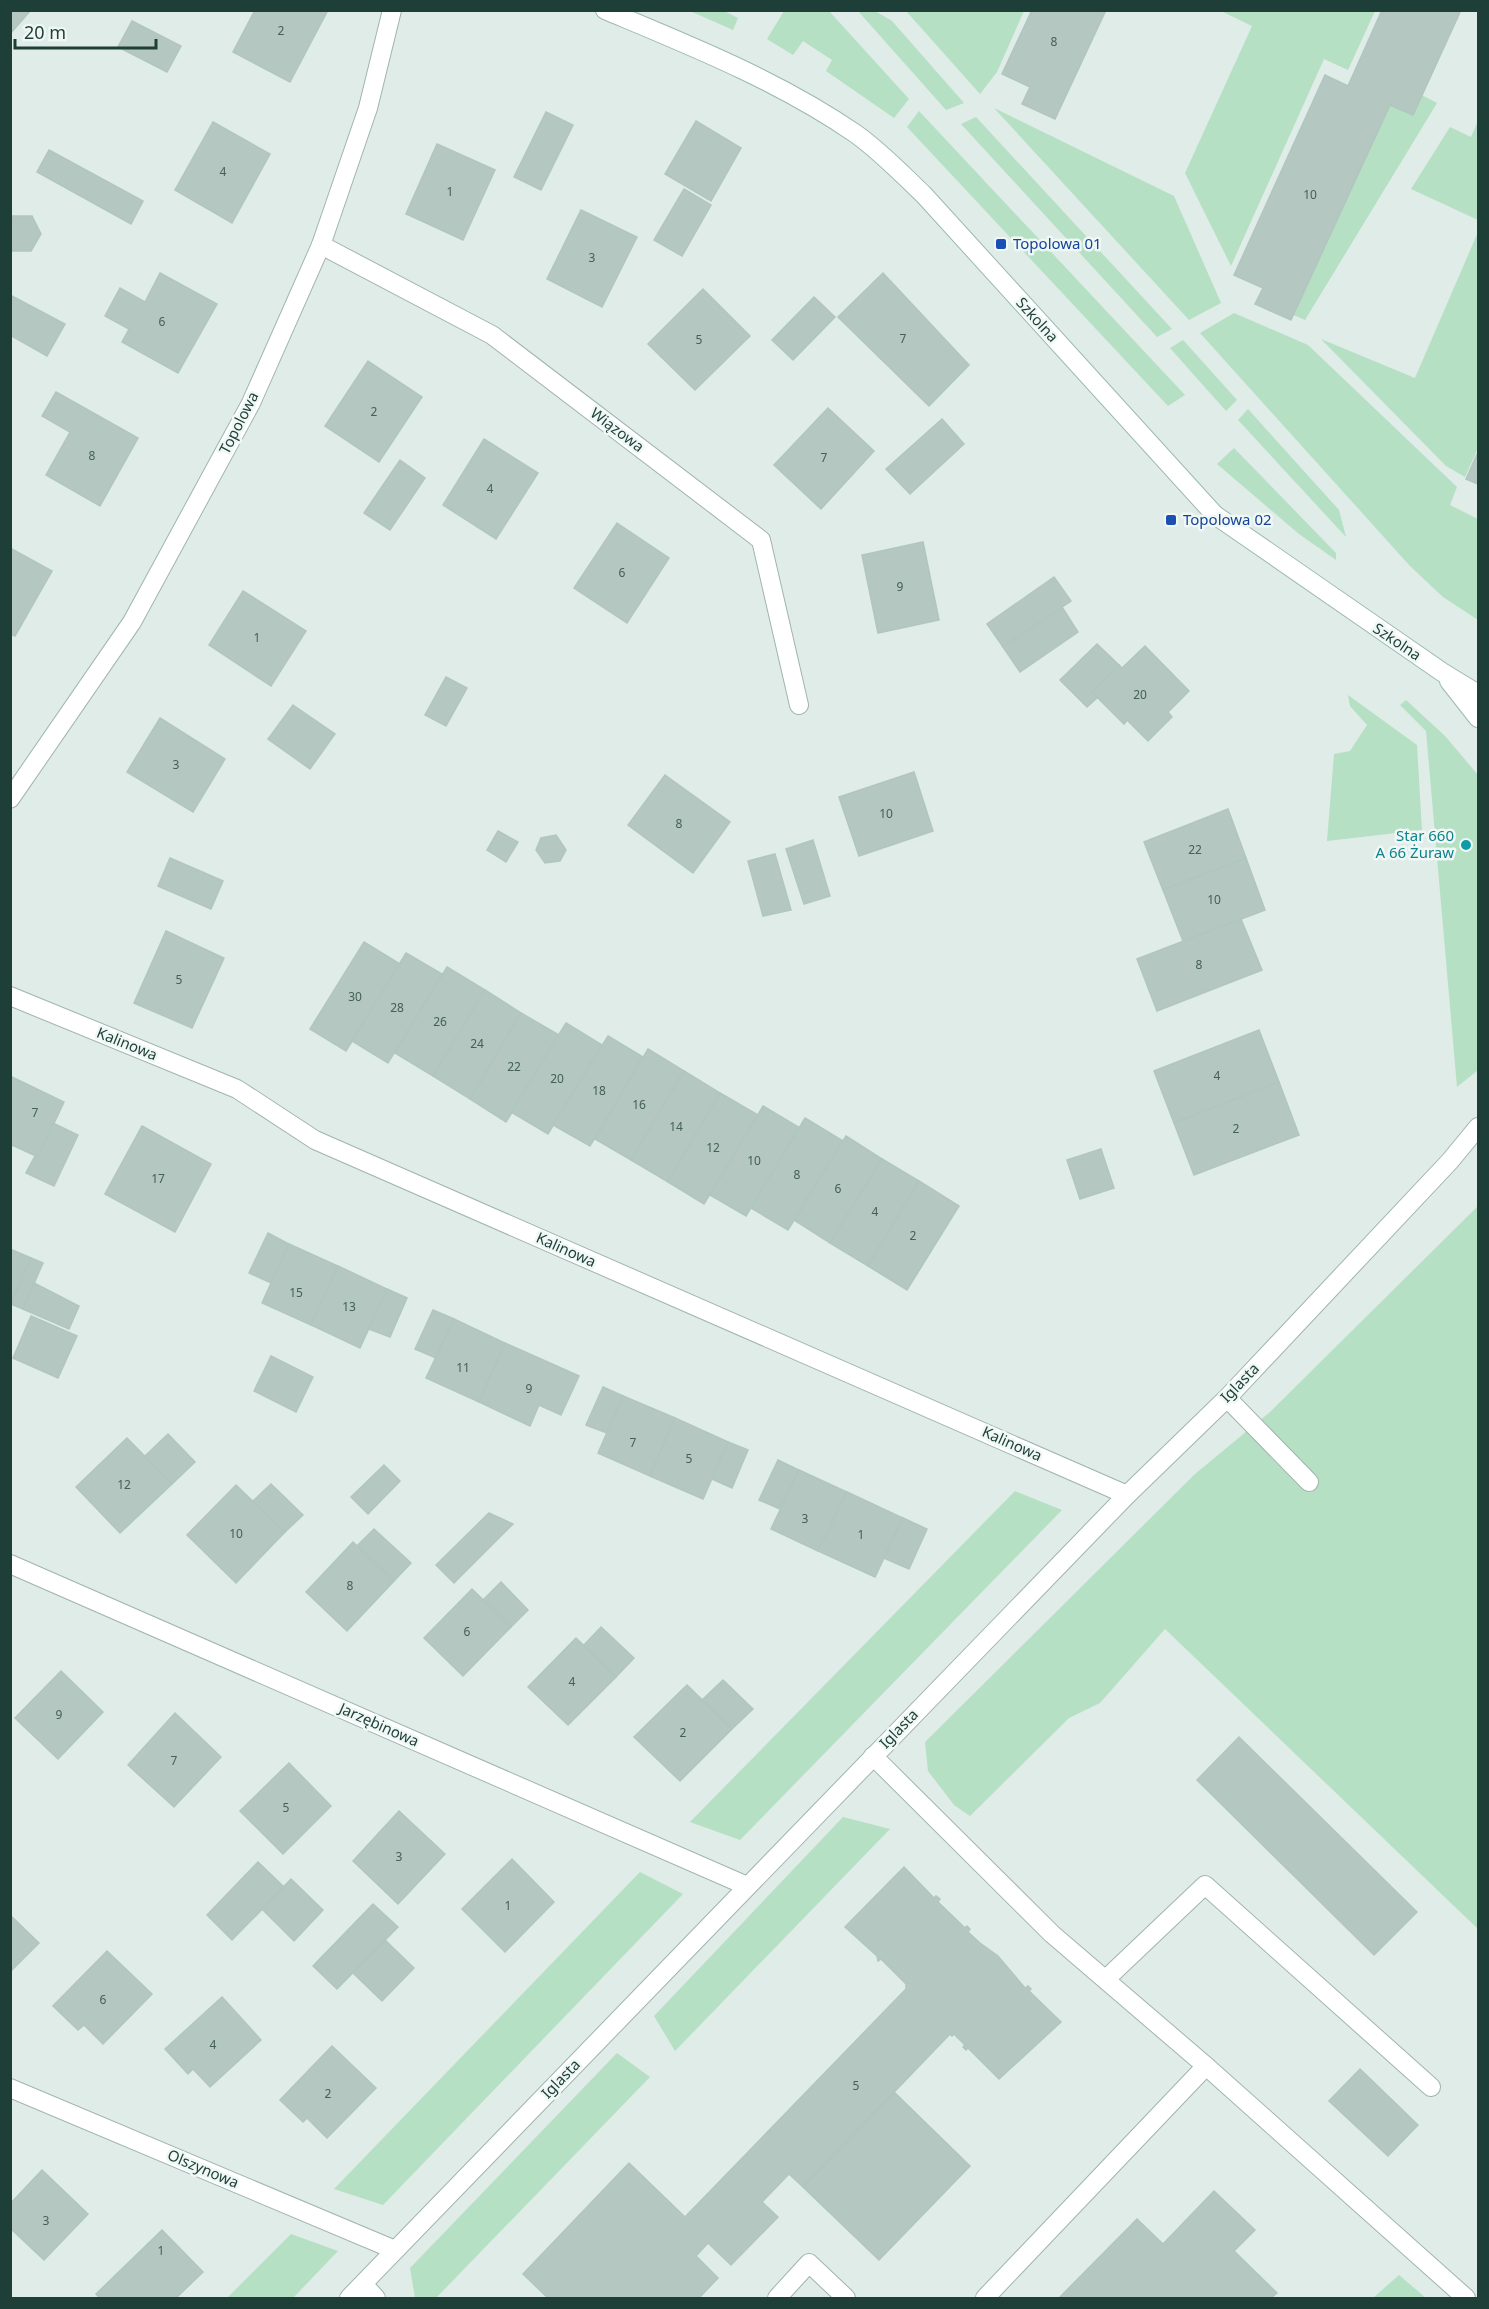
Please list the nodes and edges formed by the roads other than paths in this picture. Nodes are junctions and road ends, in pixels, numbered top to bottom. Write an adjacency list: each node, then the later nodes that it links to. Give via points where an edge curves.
1 (393, 10): 3 (street, Topolowa, via 368,108)
2 (605, 10): 4 (street, Szkolna, via 770,84 873,147 924,195 1215,515)
3 (321, 244): 6 (street, Wiązowa, via 492,335 761,540); 8 (street, Topolowa, via 250,403 132,622)
4 (1442, 672): 5 (street, Szkolna); 7 (street, Szkolna)
5 (1479, 694)
6 (800, 705)
7 (1479, 718)
8 (10, 800)
9 (10, 996): 15 (street, Kalinowa, via 237,1089 315,1140)
10 (1479, 1127): 12 (street, Iglasta)
11 (1479, 1146): 12 (street, Iglasta)
12 (1450, 1161): 13 (street, Iglasta)
13 (1227, 1398): 14 (street); 15 (street, Iglasta)
14 (1310, 1482)
15 (1127, 1495): 17 (street, Iglasta)
16 (10, 1564): 18 (street, Jarzębinowa)
17 (873, 1756): 18 (street, Iglasta); 19 (street, via 1052,1934)
18 (747, 1887): 23 (street, Iglasta)
19 (1106, 1979): 20 (street); 21 (street, via 1205,1885)
20 (1206, 2066): 29 (street); 30 (street)
21 (1431, 2087)
22 (10, 2088): 23 (street, Olszynowa)
23 (395, 2250): 24 (street, Iglasta)
24 (363, 2284): 25 (street, Iglasta); 26 (street)
25 (349, 2298)
26 (376, 2298)
27 (777, 2298): 28 (street, via 809,2263)
28 (846, 2298)
29 (985, 2298)
30 (1466, 2298)

